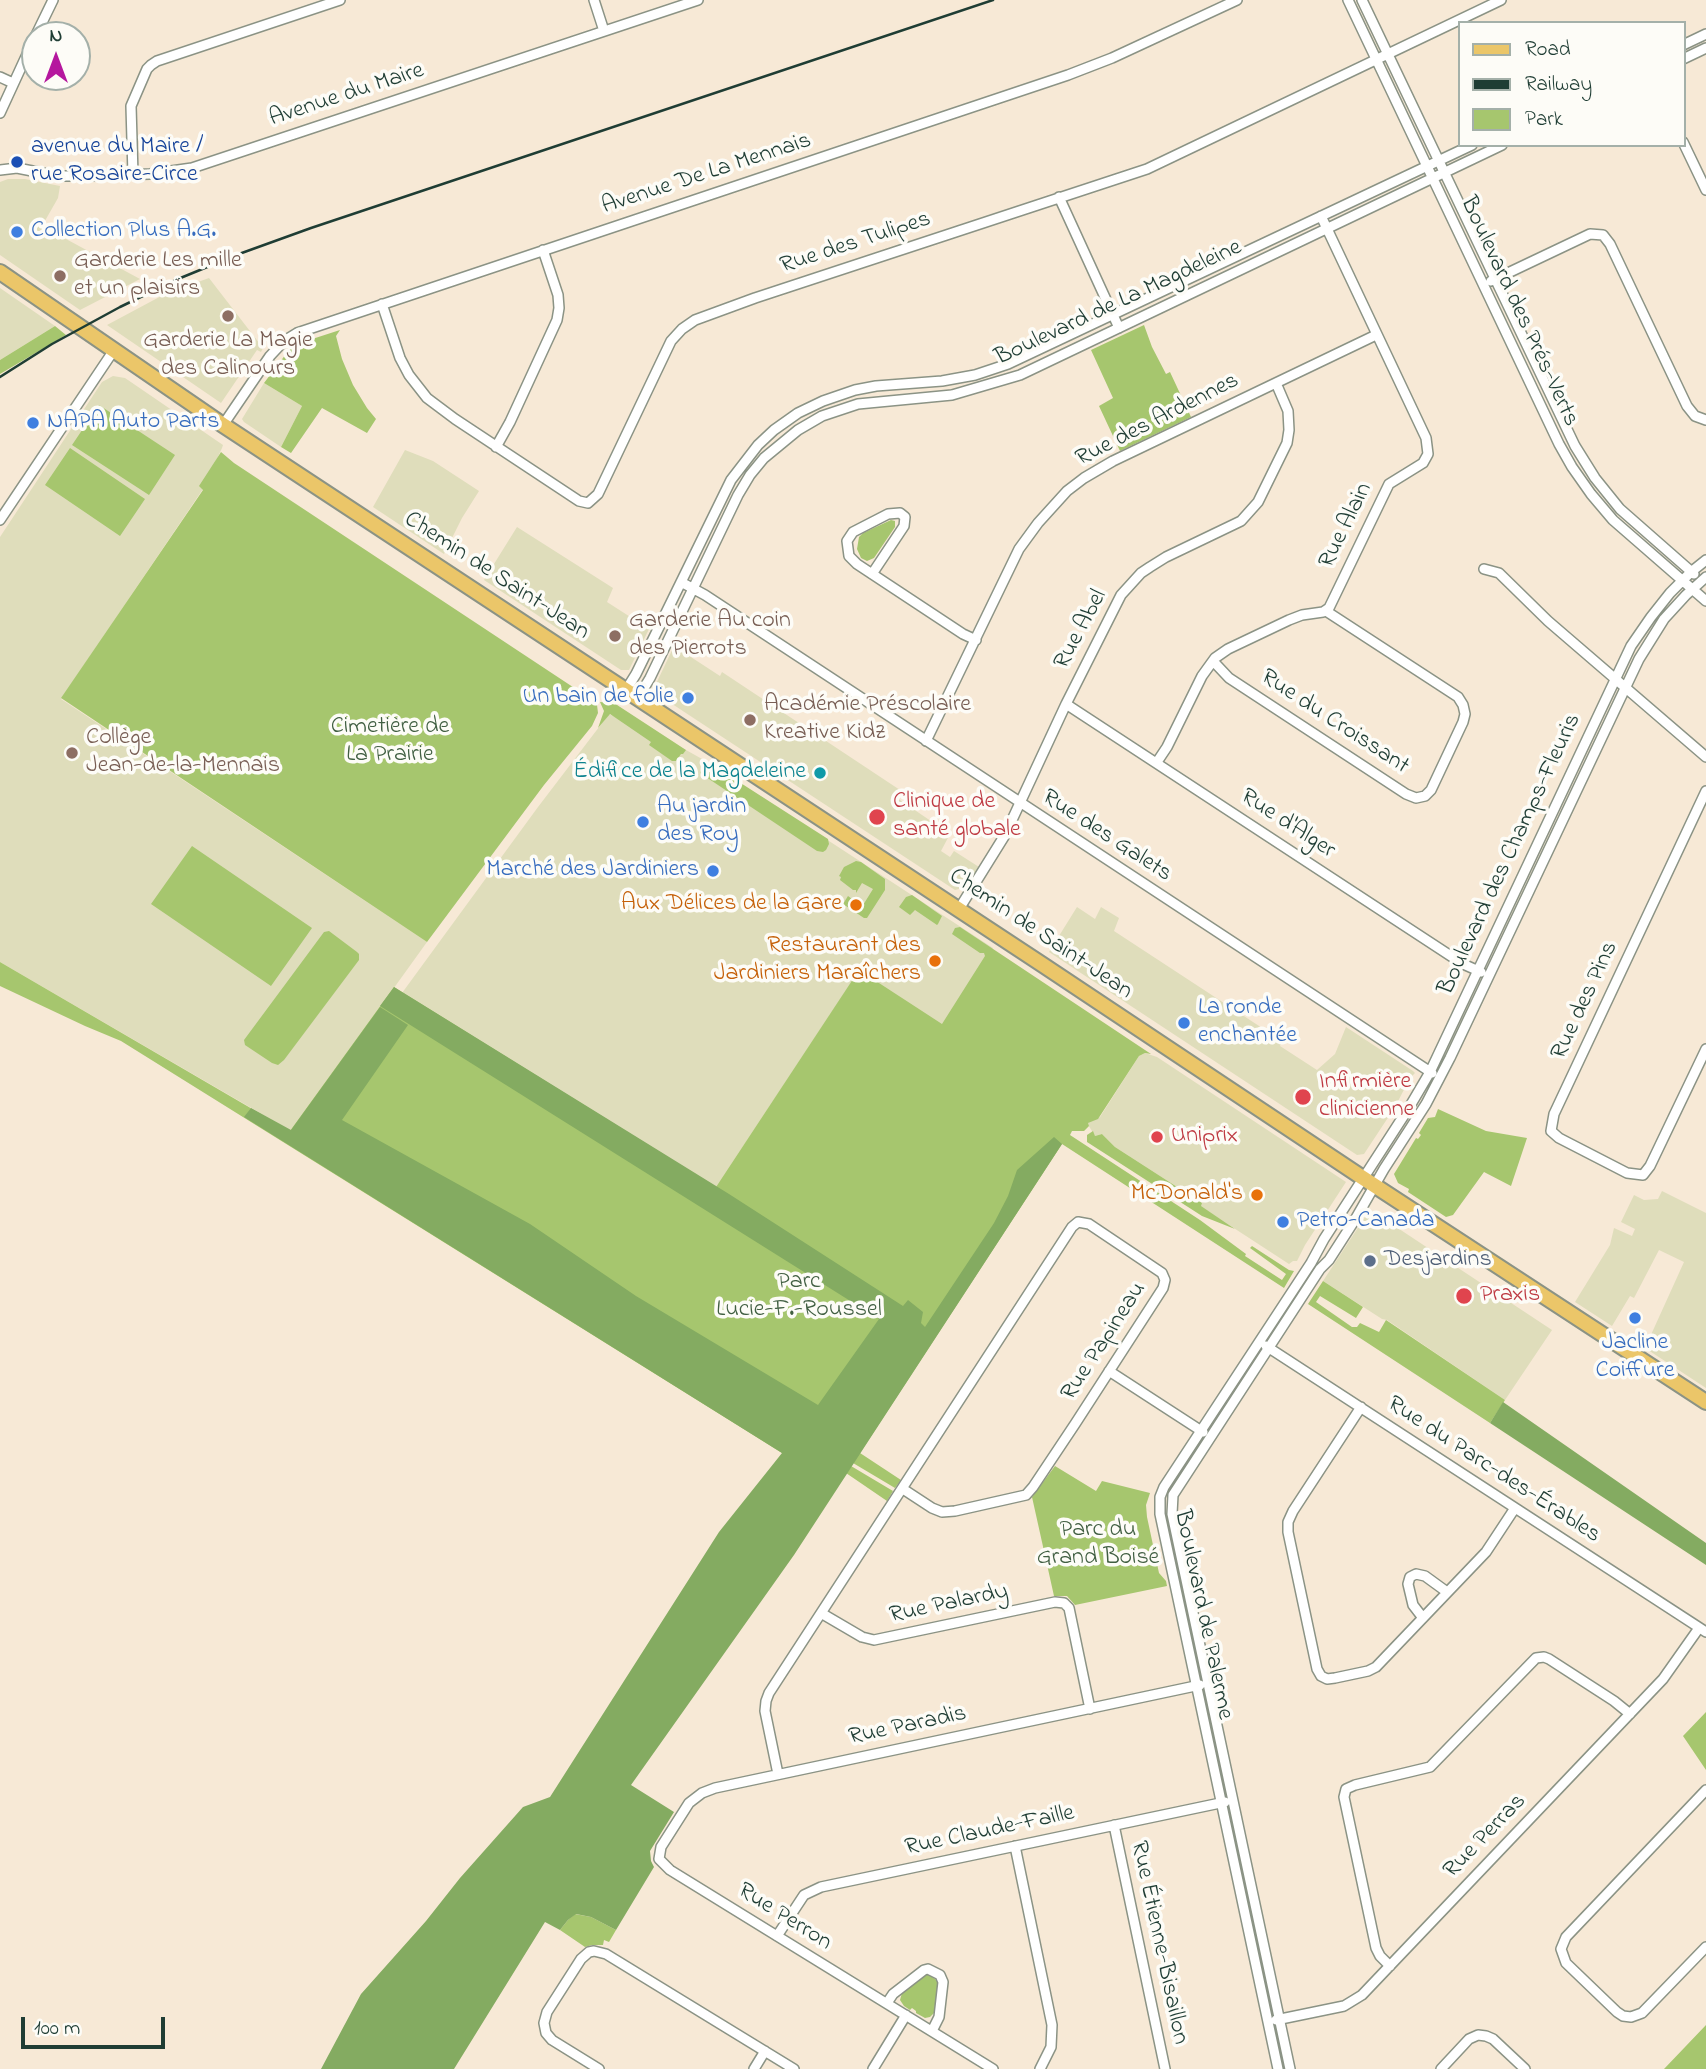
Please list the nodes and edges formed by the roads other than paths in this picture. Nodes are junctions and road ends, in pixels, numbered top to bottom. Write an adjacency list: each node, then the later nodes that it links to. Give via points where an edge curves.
1 (53, 0): 9 (street)
2 (340, 0): 28 (street, via 151,65 130,109)
3 (594, 0): 10 (street)
4 (698, 0): 10 (street, Avenue du Maire)
5 (1237, 0): 34 (street, Avenue De La Mennais, via 1090,67)
6 (1348, 0): 16 (street, Boulevard des Prés-Verts)
7 (1362, 0): 14 (street, Boulevard des Prés-Verts)
8 (1501, 0): 14 (street, Rue des Tulipes)
9 (43, 21)
10 (604, 31): 28 (street, Avenue du Maire, via 204,165)
11 (1706, 34): 12 (street)
12 (1685, 44)
13 (1706, 48): 15 (street)
14 (1387, 54): 16 (street, Rue des Tulipes); 24 (street, Boulevard des Prés-Verts)
15 (1685, 58)
16 (1376, 59): 25 (street, Boulevard des Prés-Verts); 31 (street, Rue des Tulipes, via 1147,169)
17 (21, 67): 19 (street)
18 (0, 77): 19 (street)
19 (13, 83): 20 (street)
20 (0, 113)
21 (1685, 146): 30 (street)
22 (1468, 147): 24 (street, Boulevard de La Magdeleine)
23 (1498, 147): 27 (street, Boulevard de La Magdeleine)
24 (1439, 161): 25 (street, Boulevard de La Magdeleine); 27 (street, Boulevard des Prés-Verts)
25 (1427, 166): 29 (street, Boulevard des Prés-Verts); 32 (street, Boulevard de La Magdeleine)
26 (0, 169): 28 (street, Avenue du Maire, via 69,176)
27 (1445, 173): 29 (street, Boulevard de La Magdeleine); 36 (street, Boulevard des Prés-Verts)
28 (133, 175)
29 (1433, 178): 33 (street, Boulevard de La Magdeleine); 37 (street, Boulevard des Prés-Verts)
30 (1705, 183)
31 (1059, 197): 39 (street); 48 (street, Rue des Tulipes, via 707,314 687,325 667,348 598,494 588,503)
32 (1321, 216): 33 (street, Rue Alain); 39 (street, Boulevard de La Magdeleine)
33 (1327, 229): 40 (street, Boulevard de La Magdeleine); 41 (street, Rue Alain)
34 (543, 250): 38 (street, Avenue De La Mennais); 48 (street, via 558,295 557,320)
35 (0, 272): 42 (main road, Chemin de Saint-Jean)
36 (1495, 279): 37 (street); 46 (street, via 1590,234 1603,234 1690,412); 52 (street, Boulevard des Prés-Verts, via 1595,478 1627,517)
37 (1483, 284): 54 (street, Boulevard des Prés-Verts, via 1578,477 1613,520)
38 (382, 304): 47 (street, Avenue De La Mennais, via 284,341 265,361); 48 (street, Rue des Tulipes, via 400,358 421,391)
39 (1113, 315): 40 (street); 44 (street, Boulevard de La Magdeleine, via 988,371)
40 (1119, 328): 45 (street, Boulevard de La Magdeleine, via 1010,379 952,395)
41 (1376, 335): 43 (street, Rue des Ardennes); 60 (street, Rue Alain, via 1426,438 1428,454 1423,463 1389,484)
42 (114, 350): 47 (main road, Chemin de Saint-Jean); 49 (street)
43 (1276, 383): 61 (street, Rue des Ardennes, via 1113,461 1067,491 1019,550); 66 (street, Rue Abel, via 1288,411 1288,436 1254,509 1234,525 1158,561 1133,580 1111,612)
44 (899, 385): 45 (street); 56 (street, Boulevard de La Magdeleine, via 833,397 798,413 766,438 725,490)
45 (900, 399): 57 (street, Boulevard de La Magdeleine, via 839,409 779,444 738,495)
46 (1706, 420)
47 (223, 425): 65 (main road, Chemin de Saint-Jean)
48 (496, 447)
49 (0, 520)
50 (1706, 560): 52 (street, Boulevard des Champs-Fleuris)
51 (1484, 569): 63 (street, via 1499,573)
52 (1691, 572): 54 (street, Boulevard des Champs-Fleuris); 55 (street, Boulevard des Prés-Verts)
53 (872, 574): 53 (street, via 904,526 905,517 900,513 888,514 849,536 849,556); 61 (street)
54 (1681, 581): 58 (street, Boulevard des Prés-Verts); 63 (street, Boulevard des Champs-Fleuris, via 1638,636)
55 (1705, 581): 58 (street, Boulevard des Champs-Fleuris)
56 (681, 582): 57 (street, Rue des Galets); 65 (street, Boulevard de La Magdeleine, via 636,674)
57 (693, 588): 65 (street, Boulevard de La Magdeleine, via 650,678); 67 (street, Rue des Galets)
58 (1692, 589): 59 (street, Boulevard des Prés-Verts); 64 (street, Boulevard des Champs-Fleuris, via 1656,630)
59 (1706, 601)
60 (1326, 611): 62 (street, via 1289,620); 62 (street, Rue du Croissant, via 1458,697 1463,705 1463,722 1425,796 1406,794 1229,678)
61 (976, 640): 67 (street, Rue des Ardennes)
62 (1213, 661): 69 (street)
63 (1616, 680): 64 (street); 73 (street, Boulevard des Champs-Fleuris)
64 (1625, 688): 68 (street); 74 (street, Boulevard des Champs-Fleuris)
65 (632, 694): 72 (main road, Chemin de Saint-Jean)
66 (1066, 704): 69 (street, Rue d'Alger); 71 (street, Rue Abel)
67 (926, 741): 71 (street, Rue des Galets)
68 (1706, 757)
69 (1157, 762): 73 (street, Rue d'Alger)
70 (1706, 791): 75 (street, Rue des Pins, via 1550,1131 1627,1174 1643,1175)
71 (1019, 803): 72 (street, Rue Abel); 76 (street, Rue des Galets)
72 (959, 909): 78 (main road, Chemin de Saint-Jean)
73 (1477, 970): 74 (street, Rue d'Alger); 76 (street, Boulevard des Champs-Fleuris)
74 (1489, 975): 77 (street, Boulevard des Champs-Fleuris)
75 (1706, 1049)
76 (1430, 1072): 77 (street, Rue des Galets); 78 (street, Boulevard des Champs-Fleuris)
77 (1440, 1077): 78 (street, Boulevard des Champs-Fleuris, via 1418,1118)
78 (1369, 1182): 79 (street, Boulevard de Palerme); 80 (street, Boulevard de Palerme, via 1356,1218); 82 (main road, Chemin de Saint-Jean)
79 (1259, 1342): 80 (street, Rue du Parc-des-Érables); 84 (street, Boulevard de Palerme)
80 (1269, 1348): 83 (street, Rue du Parc-des-Érables); 85 (street, Boulevard de Palerme)
81 (1109, 1371): 84 (street); 86 (street, Rue Papineau, via 1026,1495 942,1512); 86 (street, Rue Papineau, via 1165,1280 1160,1270 1079,1222)
82 (1706, 1402)
83 (1361, 1407): 87 (street, Rue du Parc-des-Érables); 90 (street, via 1288,1522 1320,1675 1331,1679 1373,1669)
84 (1201, 1431): 85 (street); 93 (street, Boulevard de Palerme, via 1164,1487 1159,1508)
85 (1211, 1437): 92 (street, Boulevard de Palerme, via 1173,1495 1171,1507)
86 (902, 1489): 89 (street, Rue Papineau)
87 (1515, 1508): 88 (street, via 1486,1552); 91 (street, Rue du Parc-des-Érables)
88 (1447, 1592): 90 (street); 90 (street, via 1425,1576 1410,1577 1413,1605)
89 (821, 1613): 94 (street, Rue Palardy, via 874,1640 1064,1603 1069,1608); 96 (street, Rue Papineau, via 765,1701)
90 (1423, 1618)
91 (1702, 1630): 95 (street, Rue Perras)
92 (1208, 1684): 93 (street, Rue Paradis); 98 (street, Boulevard de Palerme)
93 (1197, 1686): 94 (street, Rue Paradis); 99 (street, Boulevard de Palerme)
94 (1090, 1709): 96 (street, Rue Paradis)
95 (1630, 1714): 105 (street, Rue Perras); 105 (street, via 1549,1659 1536,1658 1430,1767 1346,1788 1344,1797 1376,1948)
96 (778, 1774): 102 (street, Rue Paradis, via 715,1788 695,1798 661,1847 658,1856)
97 (1706, 1790): 104 (street, via 1566,1937 1562,1949 1566,1963 1617,2012 1634,2017)
98 (1233, 1800): 99 (street, Rue Claude-Faille); 108 (street, Boulevard de Palerme)
99 (1222, 1802): 100 (street, Rue Claude-Faille); 109 (street, Boulevard de Palerme)
100 (1114, 1825): 101 (street, Rue Claude-Faille); 118 (street, Rue Étienne-Bisaillon)
101 (1015, 1846): 103 (street, Rue Claude-Faille, via 813,1889 800,1900); 117 (street, via 1052,2025 1051,2047)
102 (662, 1864): 103 (street, Rue Perron)
103 (777, 1936): 106 (street, Rue Perron)
104 (1706, 1947)
105 (1390, 1966): 108 (street, Rue Perras, via 1349,2004)
106 (887, 2003): 107 (street, Rue Perron); 110 (street, via 924,1970 940,1975 939,2017)
107 (906, 2015): 110 (street, Rue Perron); 115 (street)
108 (1280, 2019): 109 (street, Rue Perras); 120 (street, Boulevard de Palerme)
109 (1268, 2022): 119 (street, Boulevard de Palerme)
110 (932, 2031): 116 (street, Rue Perron)
111 (765, 2051): 112 (street, via 594,1951 581,1959 544,2023 552,2040); 113 (street); 114 (street)
112 (599, 2069)
113 (754, 2069)
114 (794, 2069)
115 (873, 2069)
116 (993, 2069)
117 (1040, 2069)
118 (1165, 2069)
119 (1278, 2069)
120 (1290, 2069)
121 (1441, 2069): 122 (street, via 1469,2039 1482,2035 1493,2039)
122 (1525, 2069)

